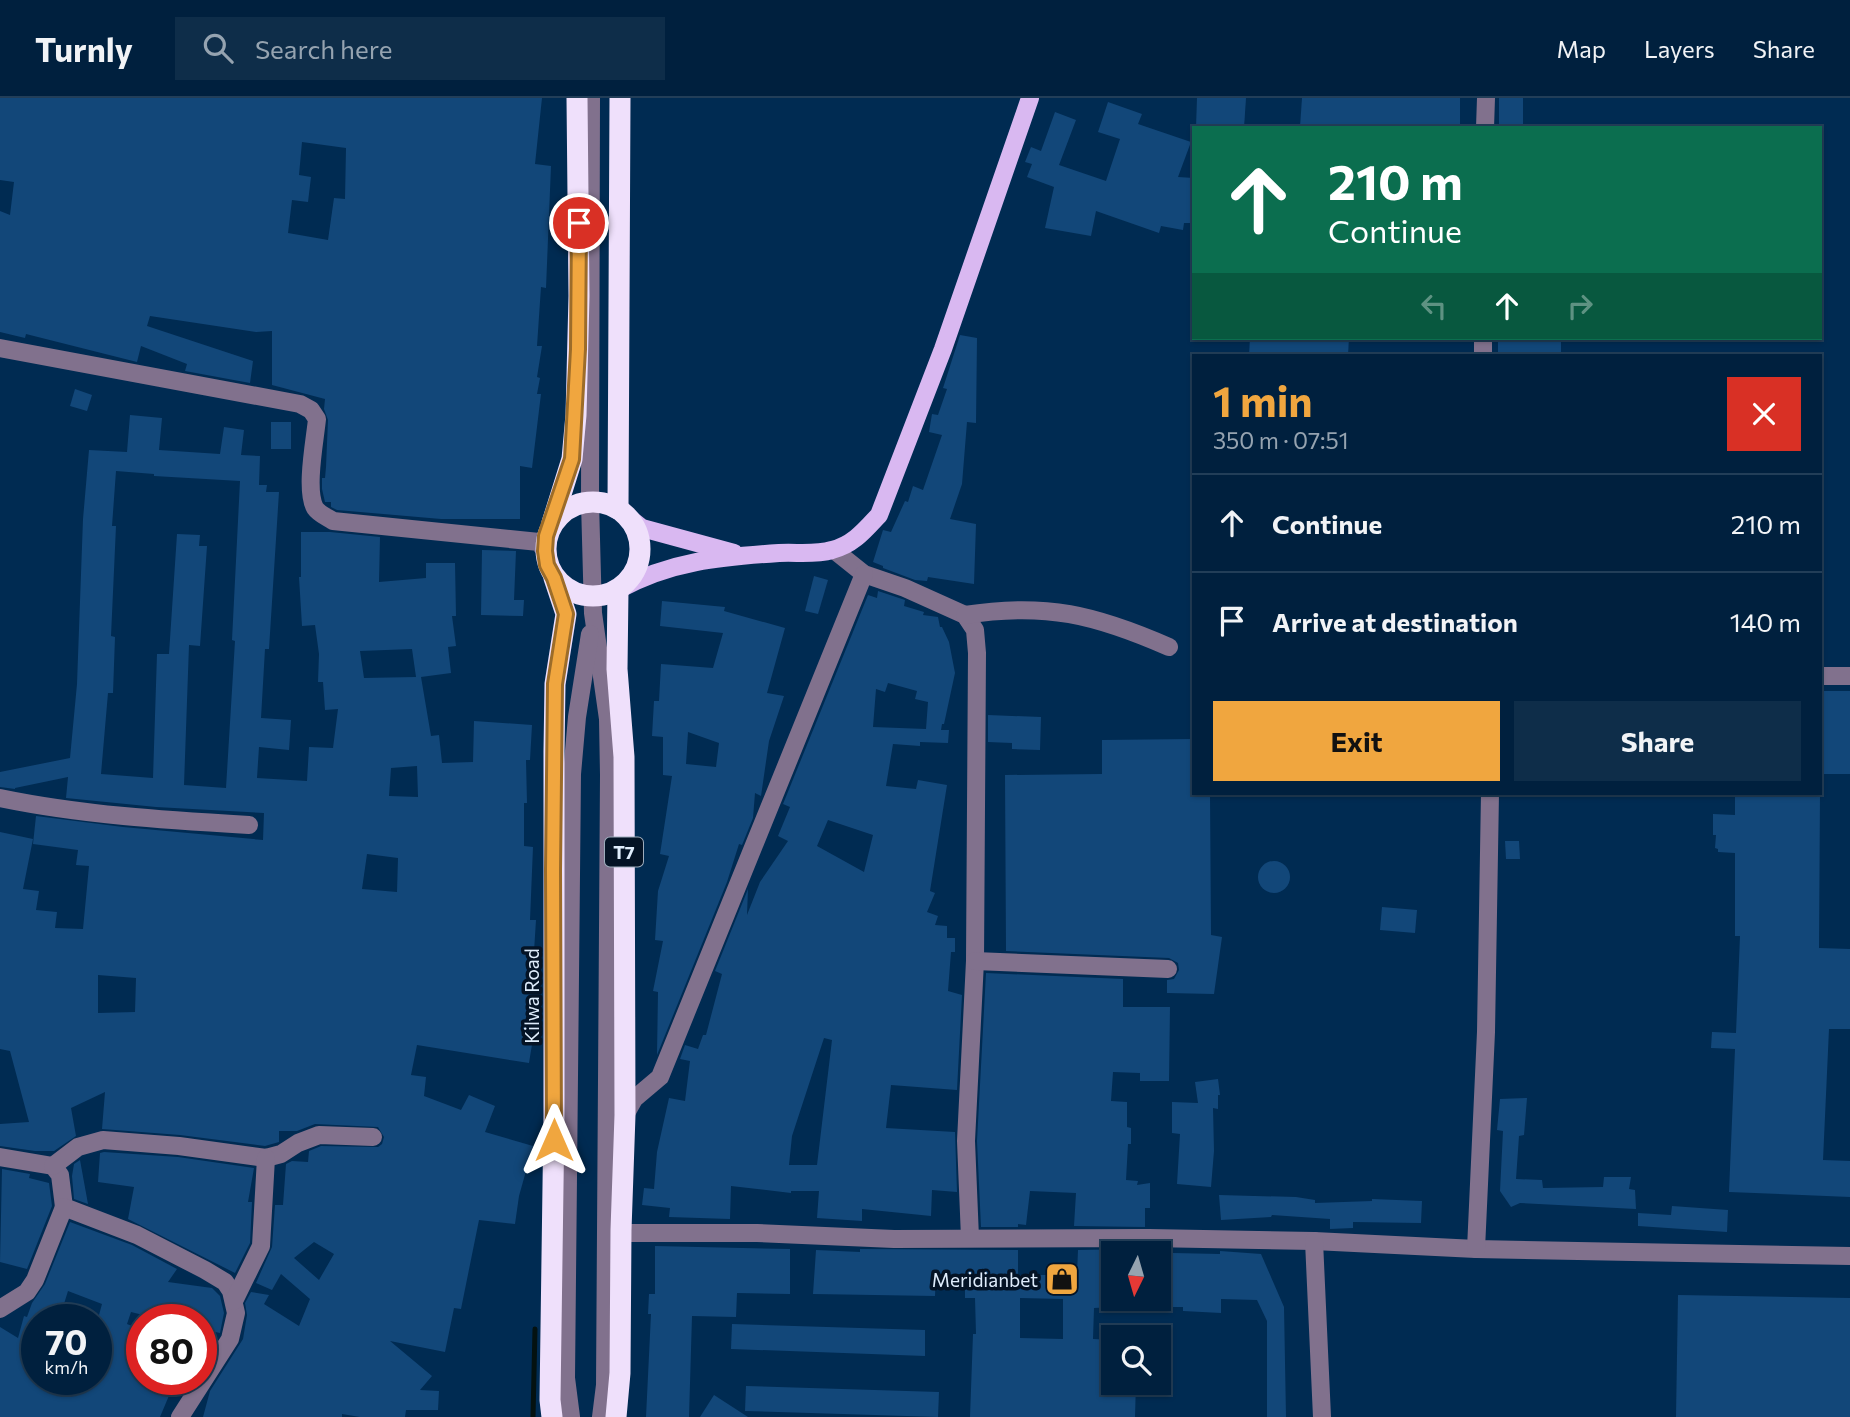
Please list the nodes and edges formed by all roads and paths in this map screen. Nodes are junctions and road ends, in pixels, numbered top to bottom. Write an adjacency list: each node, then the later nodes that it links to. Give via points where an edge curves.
1 (576, 98): 10 (highway, via 576,415 572,459)
2 (591, 98): 8 (street)
3 (620, 98): 9 (highway)
4 (1030, 98): 11 (main road, via 946,342 879,515 859,537)
5 (1486, 98): 6 (street)
6 (1485, 126)
7 (0, 348): 12 (street, via 300,404 317,419 311,489 317,512 333,521 539,542)
8 (590, 502): 9 (highway); 10 (highway, via 574,505); 17 (street)
9 (618, 509): 13 (main road, via 642,528); 16 (highway, via 630,519 639,537 640,557 633,576)
10 (552, 523): 12 (highway)
11 (834, 550): 13 (main road); 14 (street)
12 (545, 551): 15 (highway, Kilwa Road)
13 (743, 555): 16 (main road, via 691,561 645,575)
14 (864, 574): 18 (street); 27 (street, via 660,1077 634,1099)
15 (554, 578): 17 (highway); 41 (highway, Kilwa Road, via 566,614 555,684)
16 (618, 590): 17 (highway, via 601,596); 27 (highway, T7, via 617,669 624,757)
17 (593, 605): 42 (street, via 572,774 566,1378); 43 (street, via 608,719 609,775 606,1385)
18 (965, 615): 19 (street, via 1038,609 1090,616); 25 (street, via 975,630 977,653)
19 (1169, 647)
20 (1822, 676): 21 (street)
21 (1850, 676)
22 (1490, 795): 36 (street)
23 (0, 798): 24 (street, via 114,816)
24 (249, 825)
25 (975, 961): 26 (street); 34 (street, via 966,1140)
26 (1168, 969)
27 (625, 1115): 33 (highway, T7)
28 (373, 1137): 30 (street, via 319,1135)
29 (0, 1157): 31 (street)
30 (266, 1158): 31 (street, via 103,1140 78,1147); 38 (street, via 261,1246)
31 (53, 1166): 32 (street, via 60,1175)
32 (64, 1207): 38 (street, via 137,1235 205,1269 225,1282); 39 (street, via 35,1280 27,1292)
33 (621, 1230): 34 (street, via 849,1239); 44 (highway, T7)
34 (970, 1238): 35 (street)
35 (1314, 1241): 36 (street); 45 (street)
36 (1476, 1250): 37 (street)
37 (1850, 1256)
38 (234, 1301): 40 (street, via 230,1339)
39 (0, 1309)
40 (180, 1417)
41 (552, 1417)
42 (571, 1417)
43 (601, 1417)
44 (616, 1417)
45 (1322, 1417)

